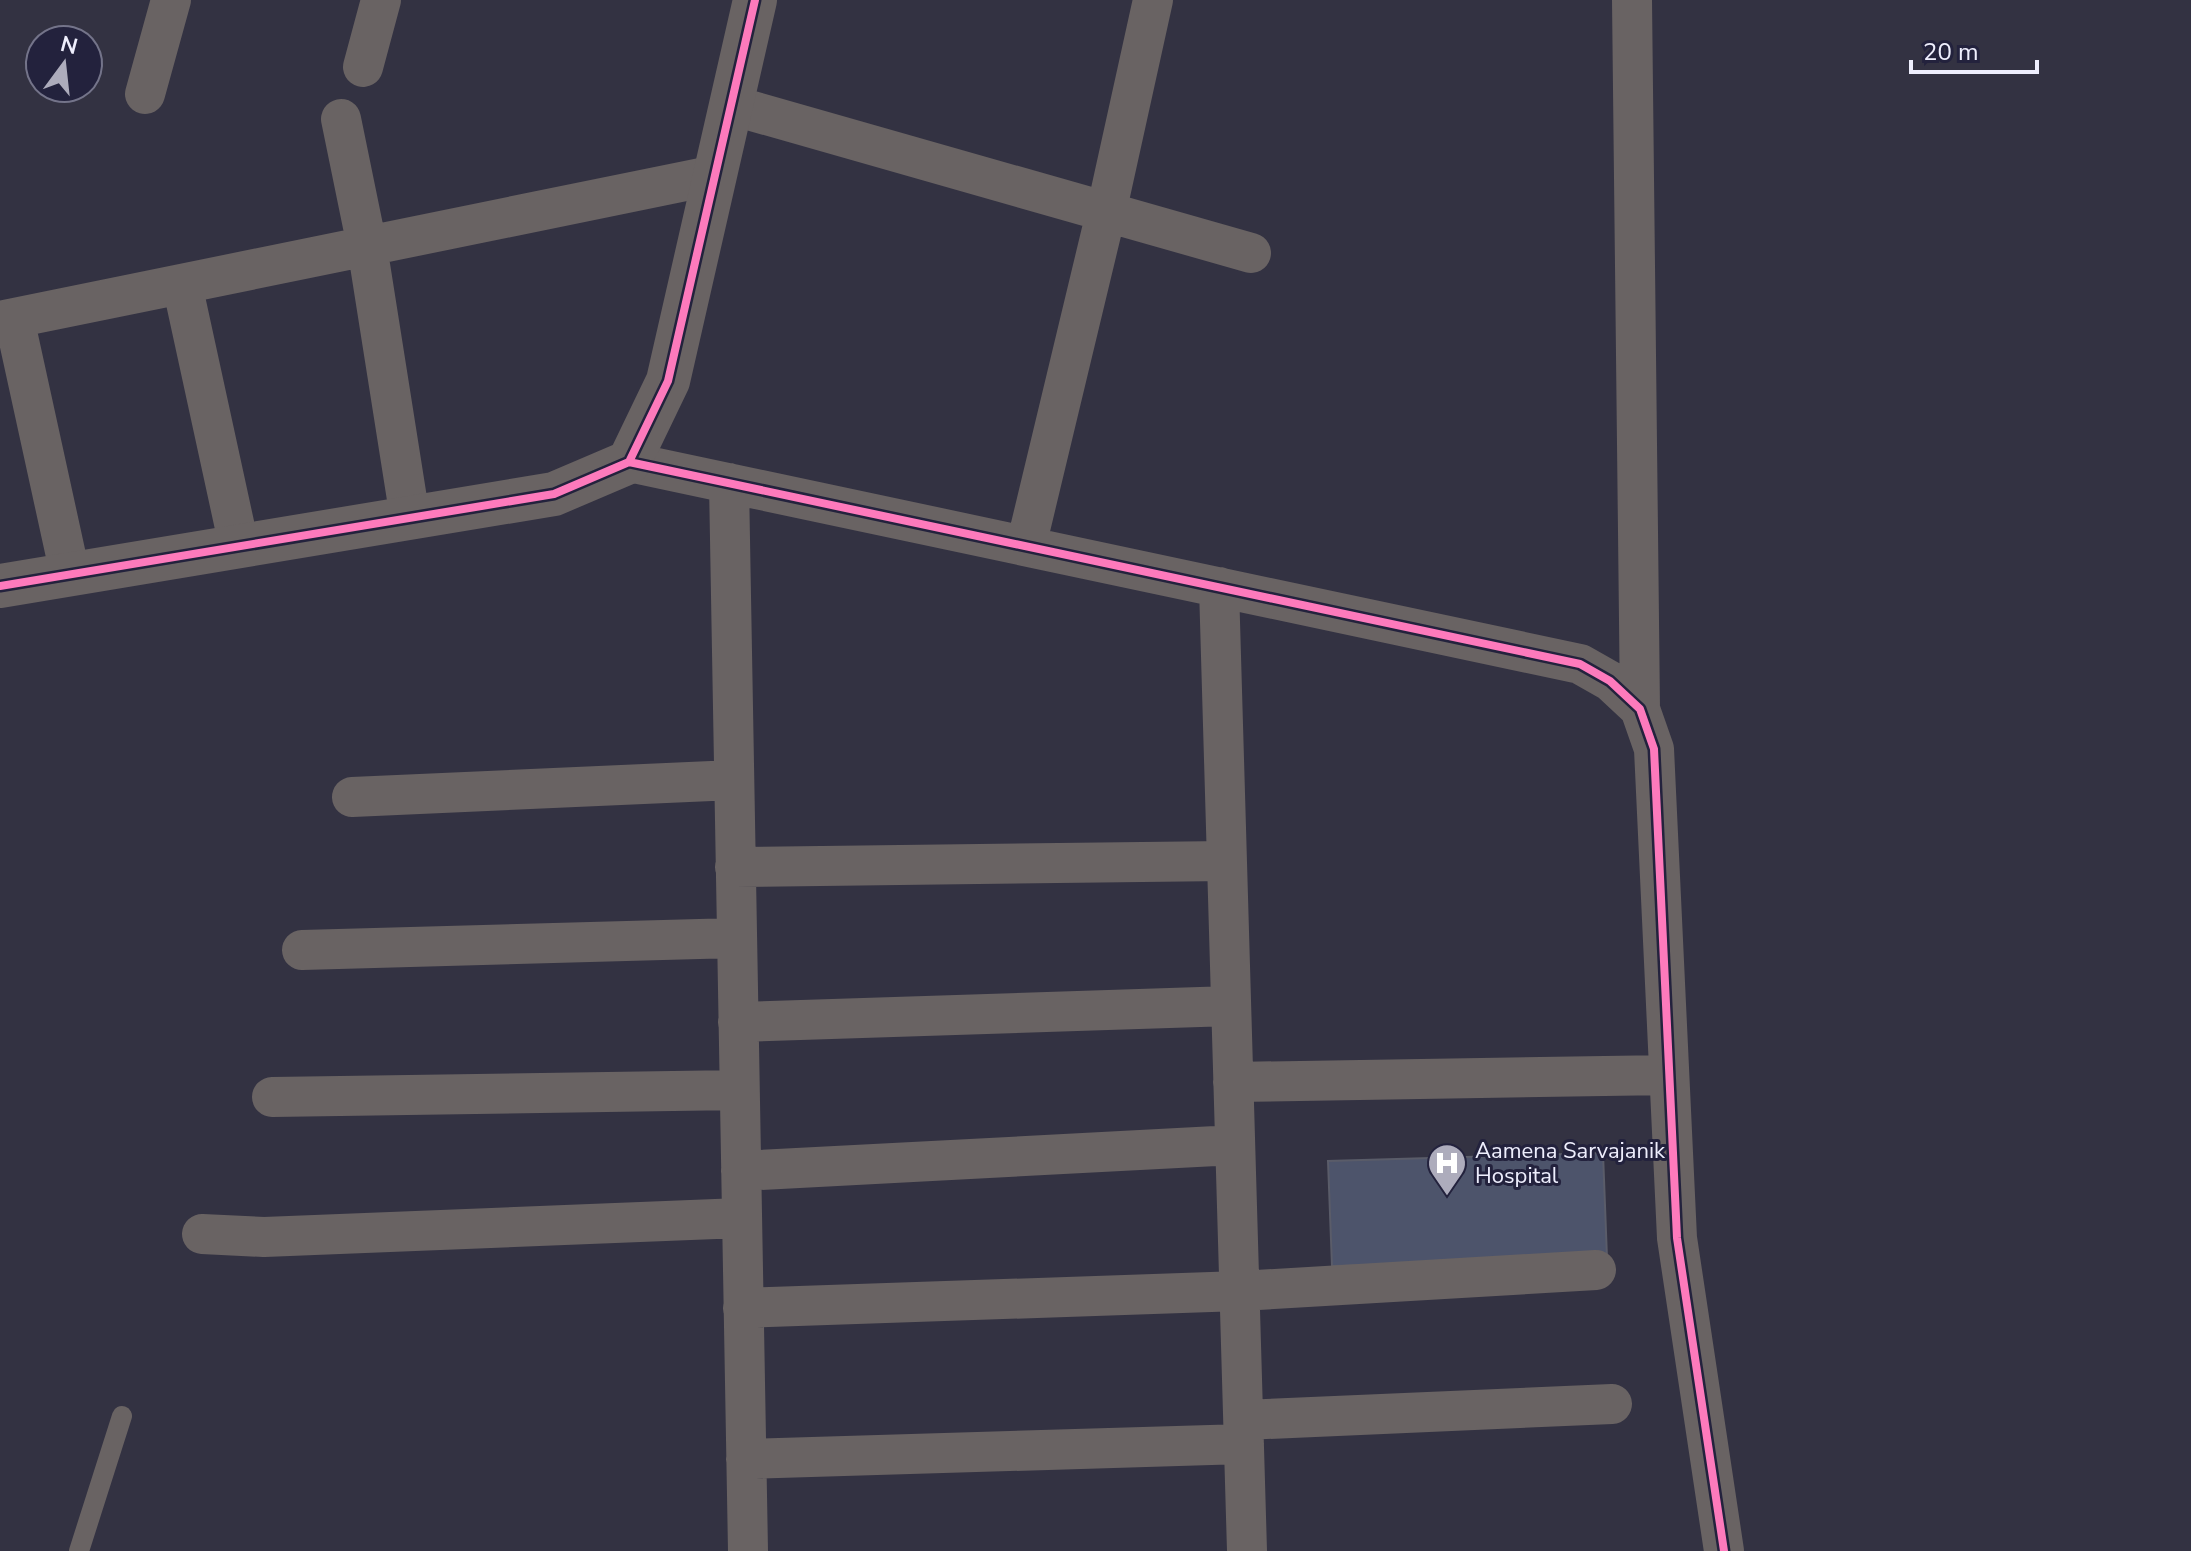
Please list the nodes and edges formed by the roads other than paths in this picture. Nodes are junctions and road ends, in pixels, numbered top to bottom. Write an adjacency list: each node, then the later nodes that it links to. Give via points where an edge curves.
1 (171, 0): 7 (street)
2 (381, 0): 6 (street)
3 (755, 0): 8 (street)
4 (1153, 0): 11 (street)
5 (1632, 0): 24 (street)
6 (363, 67)
7 (145, 94)
8 (731, 105): 10 (street); 11 (street)
9 (341, 119): 12 (street)
10 (715, 175): 12 (street); 16 (street, via 668,381)
11 (1106, 213): 13 (street); 20 (street)
12 (367, 246): 14 (street); 18 (street)
13 (1251, 253)
14 (182, 284): 15 (street); 19 (street)
15 (7, 319): 21 (street)
16 (629, 462): 17 (street); 18 (street, via 554,494)
17 (729, 483): 20 (street); 25 (street)
18 (410, 518): 19 (street)
19 (239, 546): 21 (street)
20 (1026, 546): 23 (street)
21 (70, 574): 22 (street)
22 (0, 586)
23 (1219, 587): 24 (street, via 1580,664 1610,681); 27 (street)
24 (1640, 709): 33 (street, via 1654,749)
25 (734, 780): 26 (street); 28 (street)
26 (352, 797)
27 (1226, 861): 28 (street); 31 (street)
28 (735, 867): 29 (street)
29 (736, 938): 30 (street); 32 (street)
30 (302, 950)
31 (1231, 1006): 32 (street); 34 (street)
32 (738, 1022): 35 (street)
33 (1669, 1075): 34 (street); 51 (street, via 1677,1238)
34 (1233, 1082): 37 (street)
35 (739, 1090): 36 (street); 38 (street)
36 (272, 1097)
37 (1235, 1145): 38 (street); 42 (street)
38 (741, 1171): 39 (street)
39 (741, 1218): 40 (street, via 264,1237); 43 (street)
40 (202, 1234)
41 (1596, 1270): 42 (street)
42 (1240, 1291): 43 (street); 46 (street)
43 (743, 1308): 47 (street)
44 (1612, 1404): 46 (street)
45 (122, 1416): 48 (lane)
46 (1244, 1432): 47 (street); 50 (street)
47 (746, 1459): 49 (street)
48 (79, 1551)
49 (748, 1551)
50 (1247, 1551)
51 (1724, 1551)

